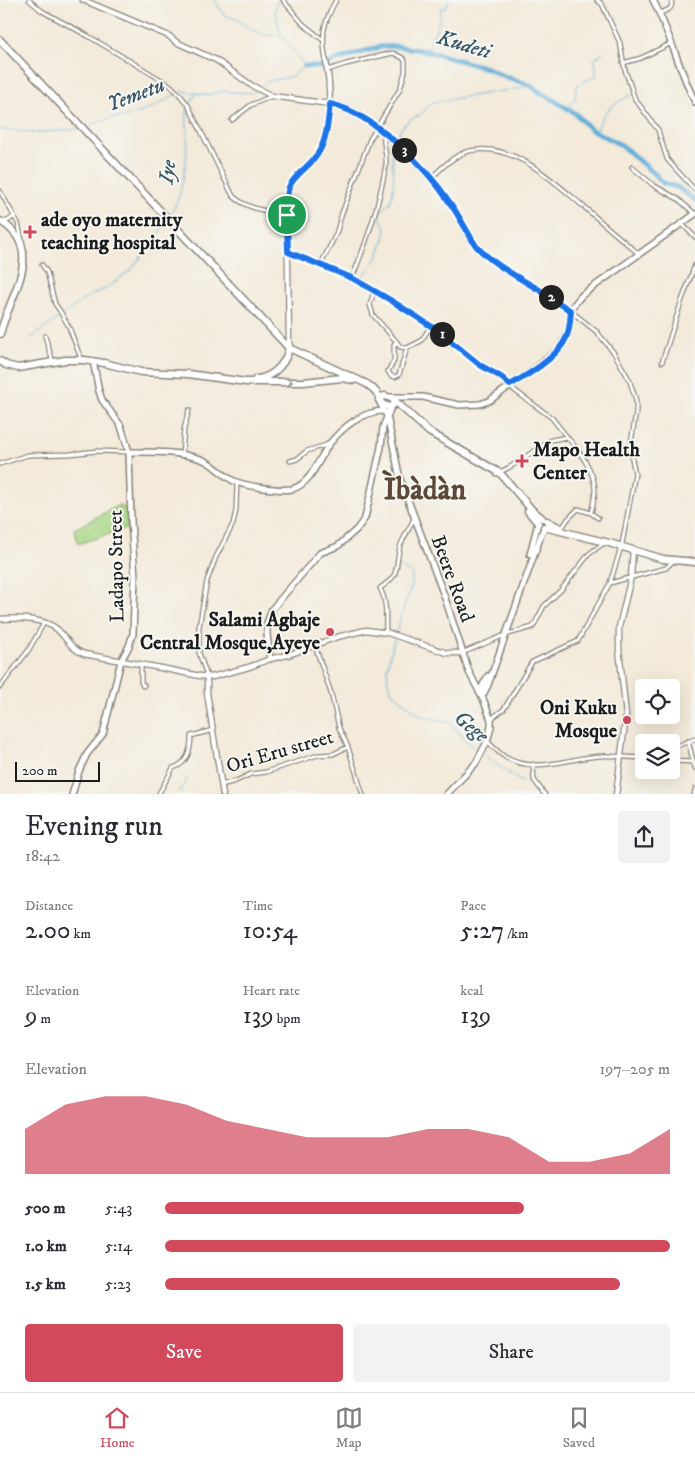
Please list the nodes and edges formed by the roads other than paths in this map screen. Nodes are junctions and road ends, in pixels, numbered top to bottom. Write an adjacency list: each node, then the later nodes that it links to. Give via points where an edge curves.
1 (29, 0): 26 (street, via 42,11 176,90 191,110 234,196 253,208)
2 (83, 0): 14 (street, via 169,36)
3 (284, 0): 10 (street, via 303,24)
4 (336, 0): 10 (street, via 325,22)
5 (597, 0): 12 (street, via 602,4 620,44)
6 (653, 0): 8 (main road)
7 (671, 0): 8 (street, via 671,9)
8 (660, 13): 11 (main road)
9 (0, 39): 45 (highway)
10 (323, 40): 13 (street)
11 (672, 43): 12 (street, via 642,58); 15 (main road)
12 (623, 63): 22 (street, via 635,99 658,130 667,159)
13 (327, 66): 16 (street); 18 (street, via 393,53 403,58 405,72 400,89)
14 (272, 96): 16 (street); 17 (street)
15 (695, 102)
16 (330, 104): 18 (street, via 349,109); 26 (street, via 320,151 288,189)
17 (232, 120)
18 (377, 127): 19 (street); 35 (street, via 364,153 333,242)
19 (384, 134): 21 (street); 36 (street, via 386,156 383,177)
20 (632, 167): 24 (street)
21 (432, 178): 32 (street, via 456,157 468,152 490,150 522,160 559,185); 39 (street, via 484,254)
22 (695, 190)
23 (0, 191): 25 (street)
24 (695, 214): 28 (main road)
25 (14, 215): 27 (street, via 8,221); 30 (street)
26 (287, 215): 31 (street)
27 (0, 222): 30 (highway, via 13,230); 38 (highway, via 15,238 21,251)
28 (681, 224): 29 (street); 32 (main road)
29 (695, 237)
30 (23, 247): 38 (highway, via 24,265)
31 (288, 252): 35 (street); 45 (street)
32 (639, 254): 39 (main road, via 582,295)
33 (42, 265): 48 (street, via 48,272 55,304)
34 (695, 265): 51 (street)
35 (320, 266): 36 (street)
36 (352, 278): 37 (street)
37 (374, 291): 41 (street); 44 (street, via 370,305 373,315)
38 (11, 299): 40 (highway); 42 (highway)
39 (571, 311): 56 (main road, via 568,333 560,349); 77 (street, via 597,332 614,353 629,379 636,400 630,449 635,474)
40 (0, 326)
41 (431, 326): 46 (street, via 421,341); 56 (street)
42 (0, 334)
43 (45, 336): 49 (street)
44 (397, 342): 46 (street, via 400,347); 46 (street, via 394,344 394,361 388,371 390,375 399,375)
45 (289, 346): 54 (highway, via 284,360 272,374); 55 (highway)
46 (407, 348)
47 (0, 355): 49 (highway, via 8,362 19,364)
48 (80, 356): 49 (highway); 53 (highway)
49 (52, 359)
50 (93, 361): 52 (highway, via 65,360 23,367); 53 (highway); 65 (main road, Ladapo Street, via 99,392 121,426)
51 (662, 362)
52 (2, 363)
53 (149, 371): 54 (highway, via 190,371)
54 (240, 380): 55 (highway, one-way to 55, via 296,382 342,378)
55 (367, 383): 58 (highway, via 375,390); 59 (highway)
56 (510, 385): 57 (main road, via 490,401 472,405); 63 (street, via 549,416)
57 (412, 397): 59 (main road); 59 (main road)
58 (380, 402): 59 (highway); 59 (highway, via 382,396); 61 (main road); 62 (main road, Beere Road)
59 (392, 402): 62 (main road); 69 (highway, via 441,441)
60 (189, 410): 66 (street)
61 (372, 412): 62 (main road); 64 (main road, via 358,418)
62 (385, 414): 72 (main road, Beere Road, via 397,467); 89 (main road, via 365,518 338,546 320,553 272,609 266,634)
63 (567, 437): 69 (street, via 551,440); 71 (street, via 592,478)
64 (329, 444): 67 (street, via 307,451); 70 (main road, via 315,469 296,487 284,490)
65 (129, 452): 66 (main road); 68 (street, via 28,456); 90 (main road, Ladapo Street, via 134,634)
66 (182, 454): 70 (main road, via 204,460)
67 (290, 462)
68 (0, 464)
69 (497, 473): 74 (highway, via 509,482)
70 (237, 483): 92 (street, via 233,524 207,581 199,653)
71 (591, 513): 73 (street); 75 (street, via 578,508)
72 (414, 518): 85 (street, via 400,546 396,572 390,582 380,588 387,610); 88 (main road, Beere Road)
73 (598, 518)
74 (542, 523): 75 (highway); 76 (highway); 86 (main road)
75 (562, 528): 77 (highway)
76 (606, 542): 77 (highway); 86 (street, via 589,554 544,606 536,624)
77 (622, 545): 78 (highway); 82 (street)
78 (633, 549): 79 (highway); 80 (highway); 81 (street)
79 (673, 561): 80 (highway); 81 (street, via 666,568)
80 (693, 561)
81 (630, 577): 82 (street); 103 (street, via 618,638 626,715)
82 (610, 582): 96 (street, via 578,640 532,662 504,709)
83 (0, 619): 84 (street)
84 (44, 623): 90 (street, via 57,629 79,652); 94 (street, via 28,651)
85 (387, 633): 87 (street, via 366,630); 88 (street, via 439,651)
86 (503, 636): 88 (street); 95 (main road, via 488,685)
87 (312, 646): 89 (street); 102 (street, via 318,652 339,728)
88 (462, 653): 95 (main road, Beere Road)
89 (270, 659): 92 (street, via 235,671)
90 (121, 661): 91 (street); 111 (main road, Ladapo Street, via 103,734 83,762)
91 (141, 664): 92 (street); 93 (street, via 141,682)
92 (206, 676): 97 (street)
93 (144, 685)
94 (0, 687)
95 (480, 694): 96 (main road, Beere Road)
96 (490, 720): 100 (main road, Beere Road)
97 (214, 730): 109 (street); 112 (street, via 191,736 188,755 173,768)
98 (695, 739): 99 (street)
99 (688, 741): 101 (street); 106 (street)
100 (487, 742): 107 (street, via 508,759); 115 (main road, Beere Road, via 471,769)
101 (680, 744)
102 (348, 748): 109 (street, Ori Eru street); 114 (street)
103 (620, 758): 104 (street); 107 (street, via 602,756); 117 (street)
104 (635, 758)
105 (680, 761): 106 (street)
106 (694, 762): 108 (street)
107 (532, 764): 116 (street, via 534,780)
108 (695, 768)
109 (222, 785): 113 (street)
110 (695, 789): 118 (street)
111 (72, 794)
112 (158, 794)
113 (223, 794)
114 (363, 794)
115 (446, 794)
116 (545, 794)
117 (616, 794)
118 (694, 794)

